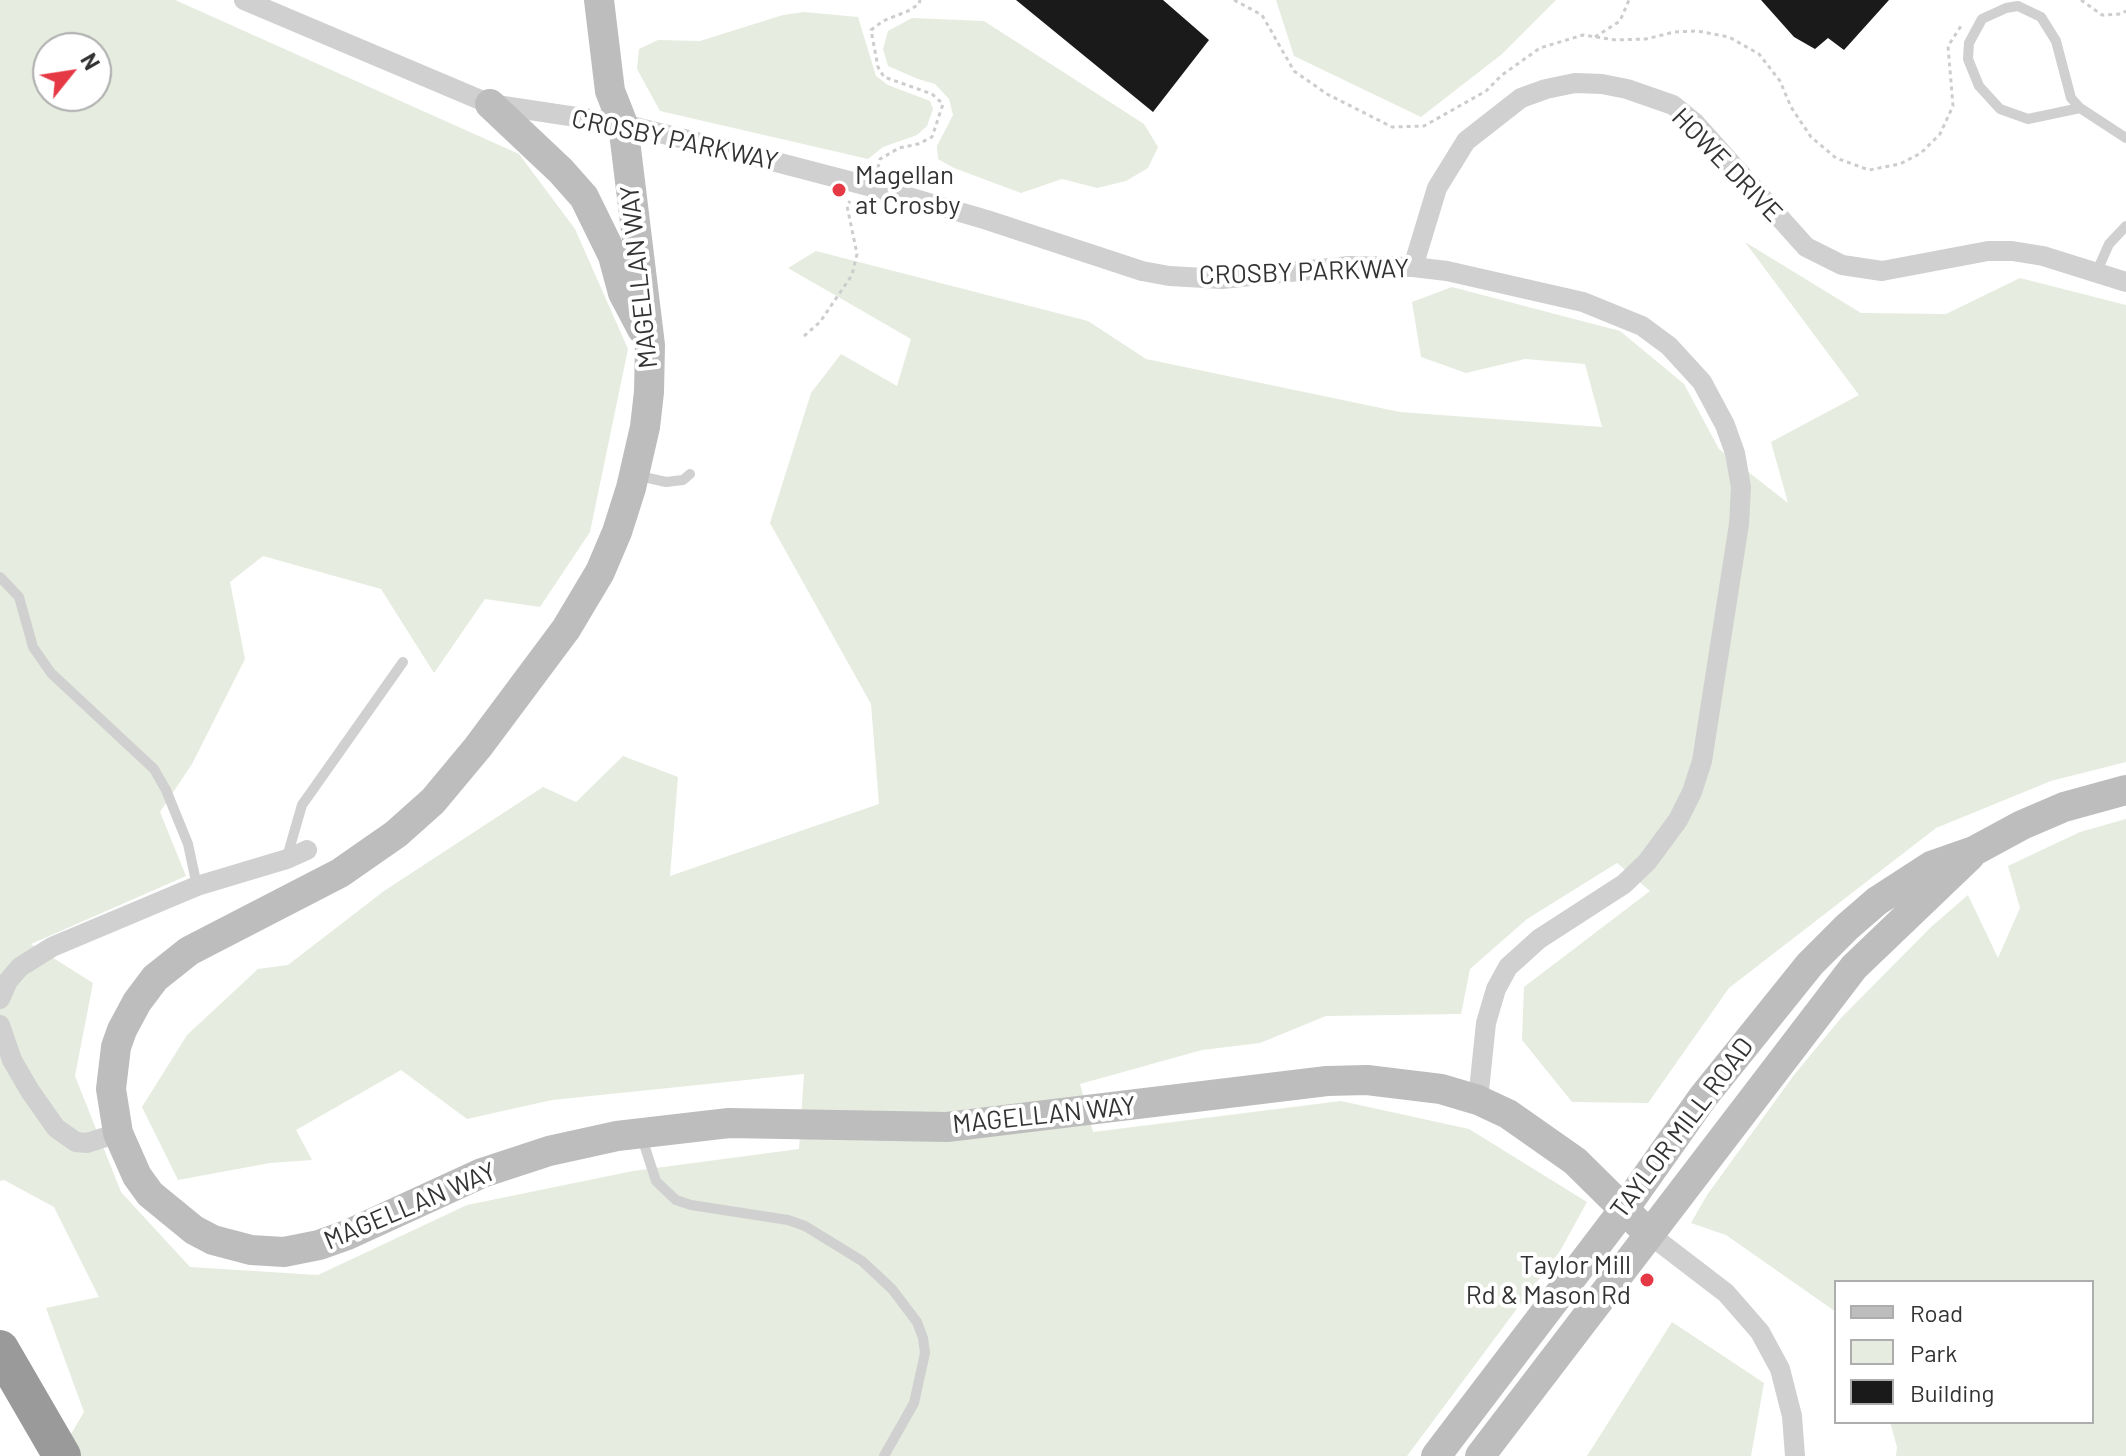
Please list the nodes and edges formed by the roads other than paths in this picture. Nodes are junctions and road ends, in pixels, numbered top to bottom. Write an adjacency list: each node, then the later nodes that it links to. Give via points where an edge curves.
1 (244, 0): 4 (street, CROSBY PARKWAY)
2 (599, 0): 6 (street, via 610,91)
3 (615, 0): 6 (street, via 628,91)
4 (490, 104): 6 (street, CROSBY PARKWAY); 12 (street, via 584,197)
5 (2080, 108): 5 (lane, via 2071,98 2056,41 2041,17 2018,6 1982,19 1969,43 1968,59 1979,86 2000,109 2028,119); 7 (lane)
6 (623, 124): 9 (street, CROSBY PARKWAY, via 873,187 1108,262 1169,276 1222,279 1349,266); 12 (street, MAGELLAN WAY)
7 (2126, 138)
8 (2126, 226): 10 (lane, via 2109,244)
9 (1413, 267): 10 (street, HOWE DRIVE, via 1437,188 1466,141 1521,98 1575,83 1627,89 1673,105 1806,247 1824,259 1882,271 2012,251); 24 (street, CROSBY PARKWAY, via 1583,302 1642,326 1702,382 1725,425 1741,487 1721,645 1692,792 1647,862 1624,884 1539,939 1508,967 1486,1023)
10 (2097, 271): 11 (street, HOWE DRIVE)
11 (2126, 282)
12 (650, 345): 14 (street, MAGELLAN WAY, via 645,427)
13 (690, 474): 14 (lane, via 666,482)
14 (634, 475): 25 (street, MAGELLAN WAY, via 607,557 580,607 448,785 370,854 189,951 155,978 116,1047 111,1089)
15 (0, 577): 21 (lane, via 19,597 33,647 51,673 154,769 188,844)
16 (403, 662): 20 (lane, via 302,805)
17 (2126, 790): 19 (street, TAYLOR MILL ROAD, via 2064,807)
18 (307, 850): 20 (street)
19 (1974, 851): 27 (street, TAYLOR MILL ROAD, via 1931,866 1877,901 1810,964 1703,1097); 28 (street, TAYLOR MILL ROAD, via 1854,967)
20 (287, 859): 21 (street)
21 (197, 886): 22 (street, via 34,957 8,981)
22 (0, 999)
23 (0, 1025): 25 (street, via 12,1060 56,1128 87,1143)
24 (1478, 1100): 26 (street, MAGELLAN WAY, via 1406,1083 1327,1081 947,1127 729,1123); 27 (street, MAGELLAN WAY, via 1508,1114 1575,1161)
25 (118, 1133): 26 (street, MAGELLAN WAY, via 150,1194 194,1230 230,1246 284,1252 347,1235 482,1173 549,1151)
26 (640, 1133): 31 (lane, via 656,1181 676,1200 805,1226 862,1261 917,1322 925,1353 914,1403)
27 (1624, 1209): 28 (street, MAGELLAN WAY); 32 (street, TAYLOR MILL ROAD)
28 (1649, 1234): 33 (street, TAYLOR MILL ROAD); 34 (street, via 1726,1293 1760,1332 1780,1369)
29 (0, 1349): 30 (highway)
30 (62, 1456)
31 (884, 1456)
32 (1436, 1456)
33 (1480, 1456)
34 (1795, 1456)

